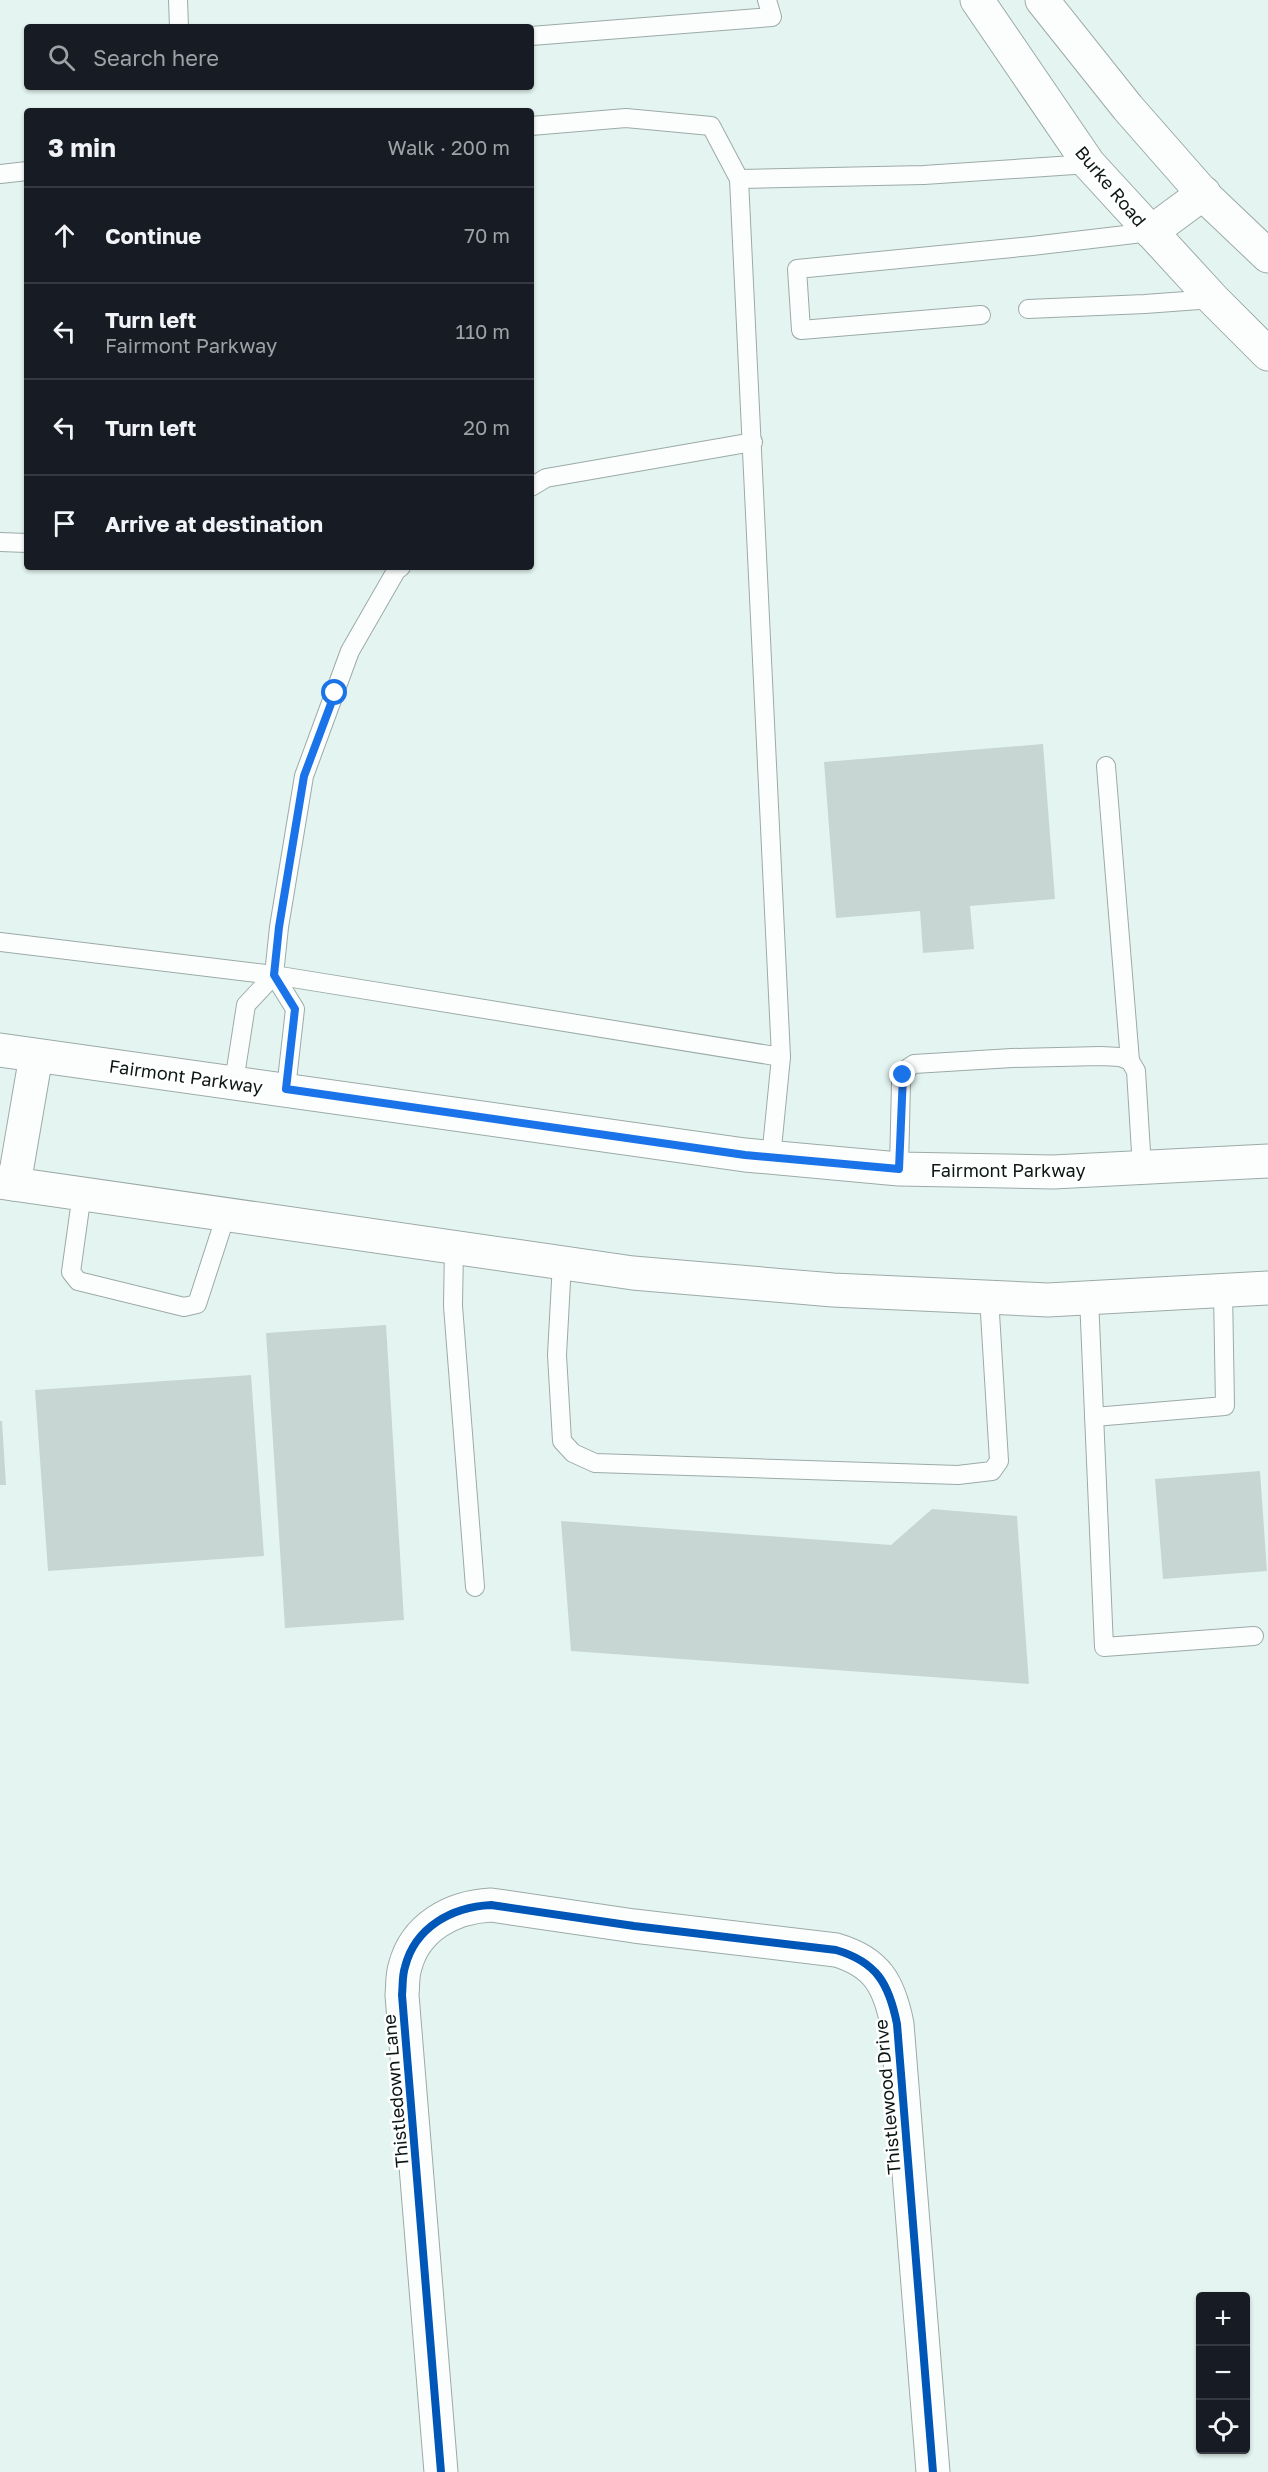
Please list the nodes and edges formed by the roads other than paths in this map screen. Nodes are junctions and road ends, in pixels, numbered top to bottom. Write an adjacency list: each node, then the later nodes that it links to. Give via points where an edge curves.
1 (178, 0): 5 (lane)
2 (767, 0): 6 (lane, via 772,17)
3 (977, 0): 8 (main road, Burke Road)
4 (1041, 0): 12 (main road, via 1128,108)
5 (179, 24)
6 (534, 36)
7 (534, 126): 11 (lane, via 626,118 711,126)
8 (1089, 164): 11 (lane, via 924,175); 13 (main road, Burke Road)
9 (24, 171): 10 (lane)
10 (0, 174)
11 (739, 179): 19 (lane)
12 (1204, 193): 13 (main road); 14 (main road)
13 (1151, 232): 15 (main road, Burke Road); 17 (lane, via 797,269 801,330)
14 (1268, 256)
15 (1213, 299): 16 (lane); 18 (main road, Burke Road)
16 (1028, 309)
17 (981, 315)
18 (1268, 354)
19 (753, 442): 20 (lane, via 546,478); 29 (lane)
20 (534, 485)
21 (0, 542): 22 (lane)
22 (24, 543)
23 (397, 570): 26 (lane, via 350,651 304,776)
24 (1106, 766): 30 (lane)
25 (0, 942): 26 (lane)
26 (274, 975): 29 (lane); 31 (lane, via 246,1005); 32 (lane, via 295,1009)
27 (0, 1050): 28 (main road, Fairmont Parkway)
28 (36, 1056): 31 (main road, Fairmont Parkway); 37 (main road)
29 (781, 1058): 33 (lane)
30 (1130, 1061): 35 (lane, via 1136,1071); 36 (lane, via 1101,1056 914,1064 901,1082)
31 (234, 1082): 32 (main road, Fairmont Parkway)
32 (286, 1089): 33 (main road, Fairmont Parkway)
33 (771, 1158): 36 (main road, Fairmont Parkway)
34 (1268, 1161): 35 (main road, Fairmont Parkway)
35 (1142, 1167): 36 (main road, Fairmont Parkway, via 1053,1172)
36 (899, 1169)
37 (7, 1183): 38 (main road)
38 (82, 1193): 39 (main road); 39 (lane, via 71,1272 78,1281 184,1307 197,1304)
39 (226, 1215): 40 (main road)
40 (454, 1247): 41 (main road); 47 (lane, via 453,1306)
41 (562, 1263): 44 (main road, via 833,1290); 44 (lane, via 557,1355 562,1442 573,1453 595,1463 958,1474 992,1471 999,1461)
42 (1268, 1288): 43 (main road)
43 (1223, 1291): 45 (main road); 46 (lane, via 1225,1406)
44 (989, 1297): 45 (main road)
45 (1089, 1298): 46 (lane)
46 (1094, 1417): 48 (lane, via 1104,1647)
47 (475, 1587)
48 (1254, 1636)
49 (634, 1926): 50 (main road, Thistledown Lane, via 491,1905 468,1906 427,1928 411,1949 404,1968 402,1995); 51 (main road, Thistlewood Drive, via 836,1950 865,1962 887,1987 897,2024)
50 (441, 2472)
51 (933, 2472)

